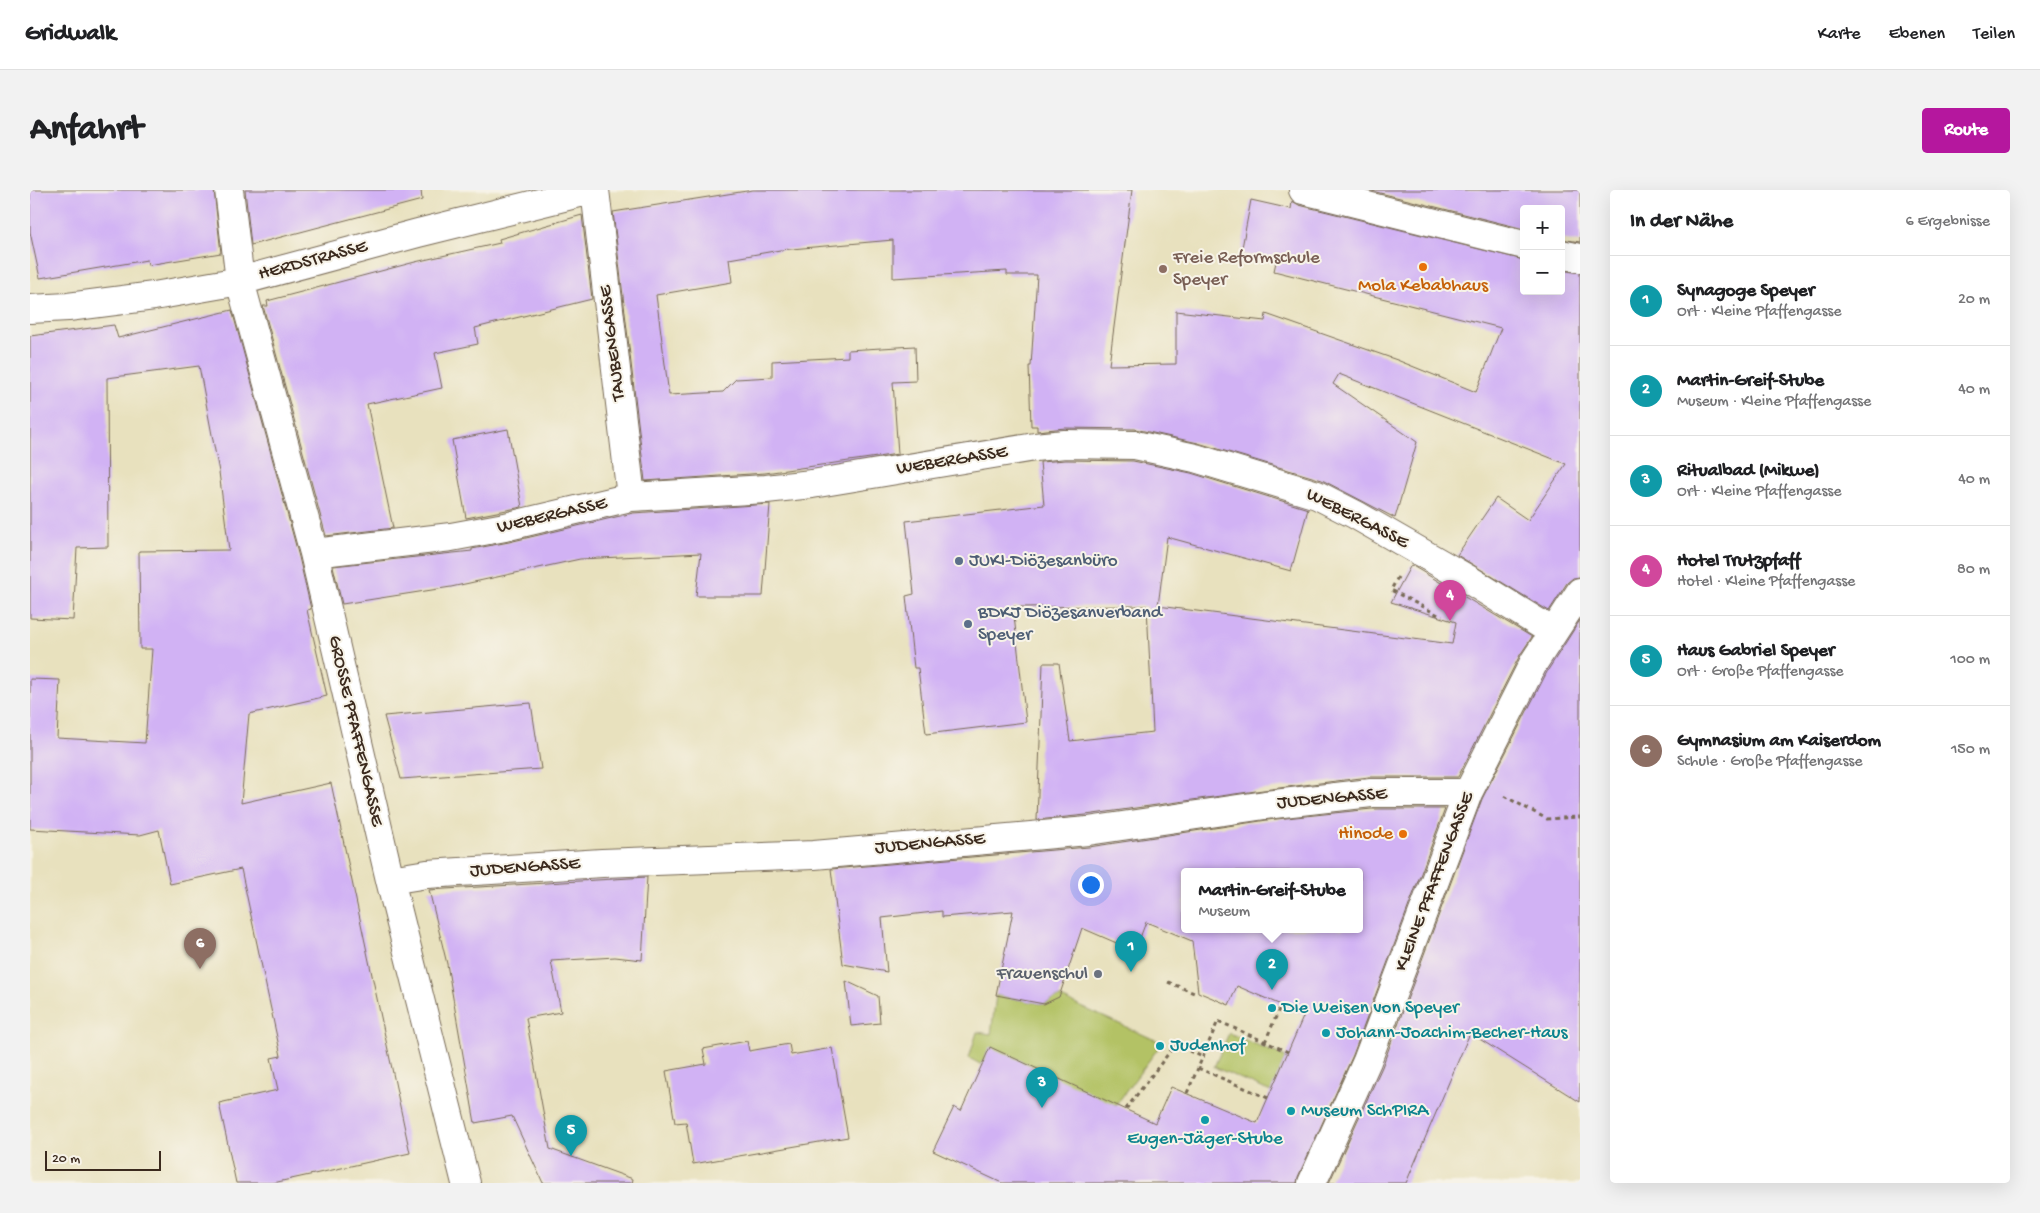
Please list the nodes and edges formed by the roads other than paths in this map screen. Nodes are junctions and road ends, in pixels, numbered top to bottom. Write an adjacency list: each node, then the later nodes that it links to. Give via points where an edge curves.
1 (229, 190): 7 (street, GROSSE PFAFFENGASSE)
2 (594, 190): 7 (street, HERDSTRASSE); 9 (street, TAUBENGASSE)
3 (1303, 190): 4 (street)
4 (1520, 244)
5 (1565, 255): 6 (street)
6 (1580, 258)
7 (240, 281): 8 (street, HERDSTRASSE, via 154,296); 10 (street, GROSSE PFAFFENGASSE)
8 (30, 309)
9 (631, 497): 10 (street, WEBERGASSE, via 451,537); 12 (street, WEBERGASSE, via 766,490 1035,447 1065,444 1135,446 1195,458 1318,495 1472,581)
10 (314, 553): 14 (street, GROSSE PFAFFENGASSE)
11 (1577, 602): 12 (street, KLEINE PFAFFENGASSE)
12 (1553, 632): 13 (street, KLEINE PFAFFENGASSE, via 1534,662)
13 (1472, 786): 14 (street, JUDENGASSE, via 1265,804 1088,831 814,855 602,863 427,874); 16 (street, KLEINE PFAFFENGASSE, via 1367,1061)
14 (390, 880): 15 (street, GROSSE PFAFFENGASSE)
15 (466, 1183)
16 (1312, 1183)

